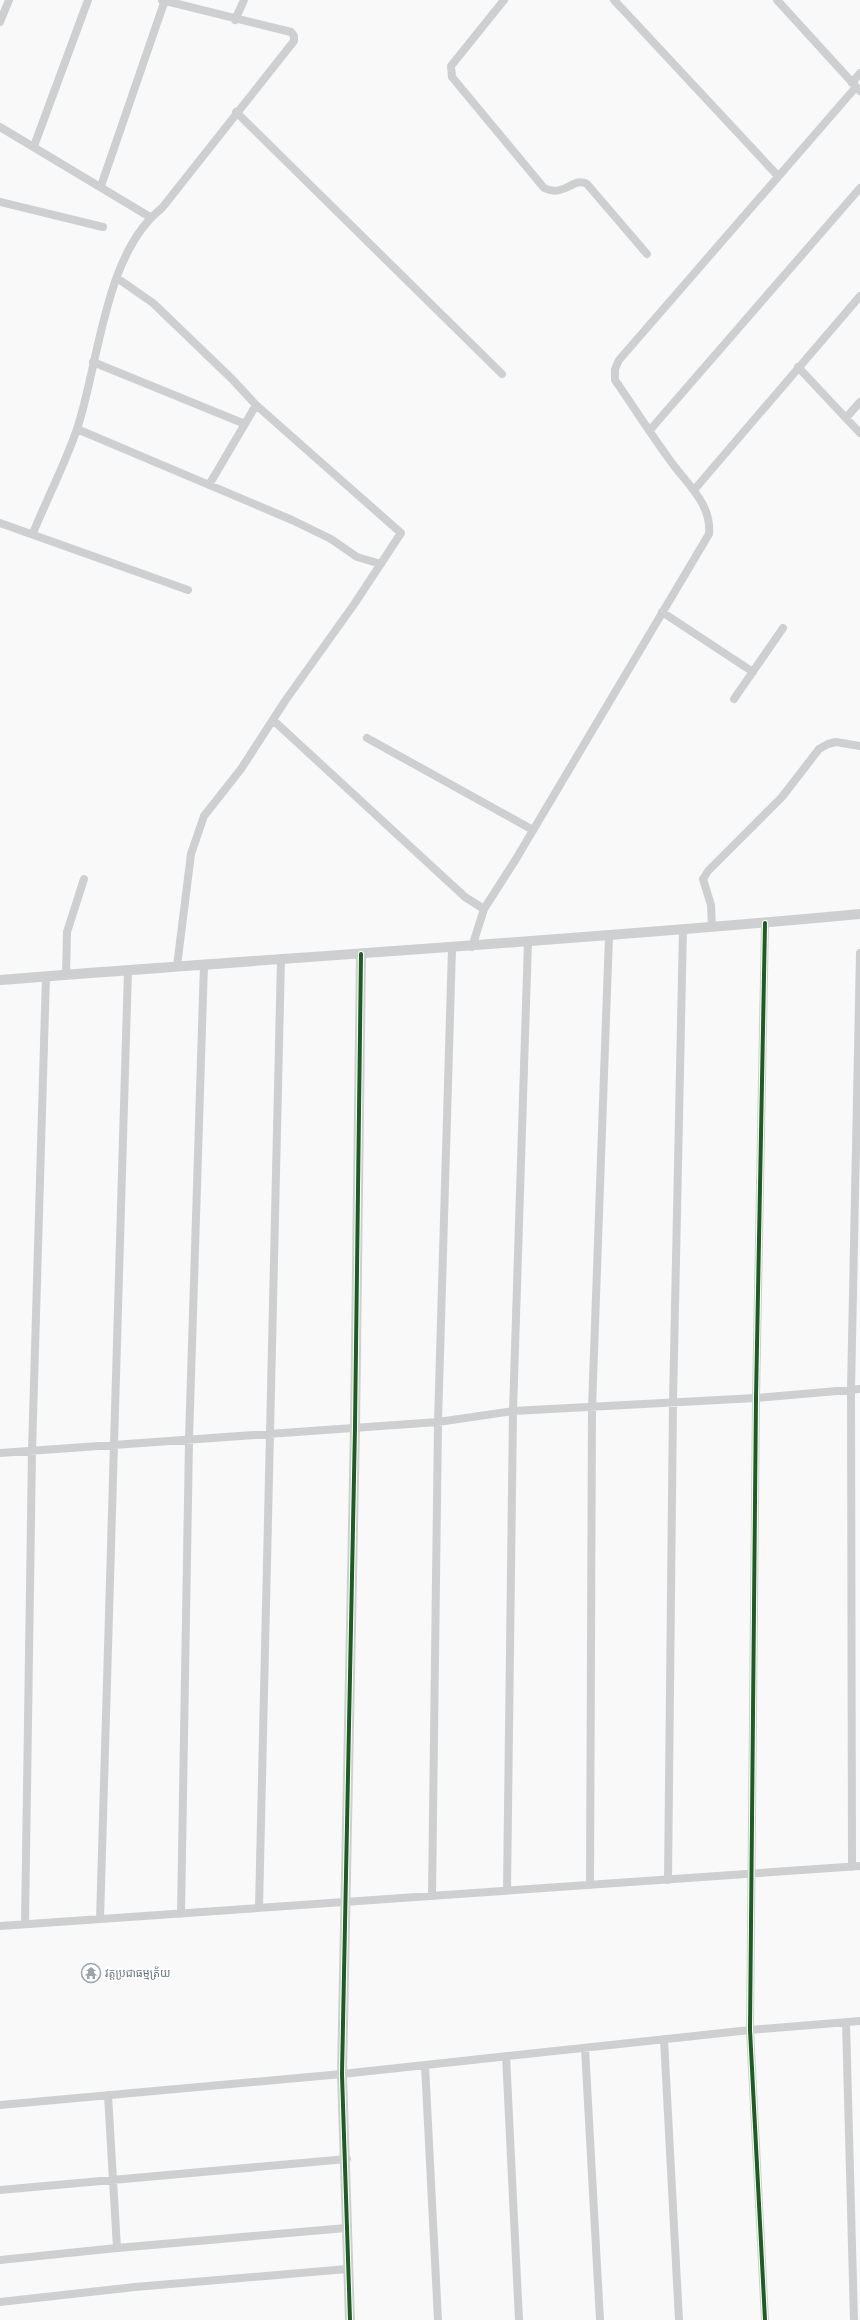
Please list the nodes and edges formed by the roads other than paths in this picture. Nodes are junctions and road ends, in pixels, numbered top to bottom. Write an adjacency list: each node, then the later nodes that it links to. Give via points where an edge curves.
1 (9, 0): 9 (street)
2 (88, 0): 14 (street)
3 (164, 0): 8 (street); 16 (street)
4 (244, 0): 8 (street)
5 (504, 0): 21 (street, via 451,66 452,77 544,188 552,192 561,191 577,182 587,184)
6 (614, 0): 15 (street)
7 (776, 0): 11 (street)
8 (235, 20): 12 (street, via 291,32 294,36 294,41)
9 (0, 22)
10 (860, 73): 11 (street)
11 (856, 87): 15 (street)
12 (236, 112): 19 (street, via 162,208); 26 (street)
13 (0, 127): 14 (street)
14 (34, 146): 16 (street)
15 (778, 176): 32 (street, via 619,360 615,369 615,380)
16 (101, 186): 19 (street)
17 (860, 188): 32 (street)
18 (0, 202): 20 (street)
19 (150, 217): 22 (street, via 126,256)
20 (103, 227)
21 (647, 254)
22 (117, 278): 24 (street); 28 (street, via 154,303)
23 (860, 296): 25 (street)
24 (93, 362): 30 (street); 31 (street)
25 (798, 367): 29 (street); 35 (street)
26 (502, 374)
27 (860, 402): 29 (street)
28 (256, 405): 30 (street); 38 (street, via 401,533)
29 (846, 418): 33 (street)
30 (245, 424): 34 (street)
31 (77, 429): 34 (street); 37 (street)
32 (650, 430): 35 (street, via 669,460)
33 (860, 434)
34 (210, 485): 38 (street, via 331,540 357,557)
35 (694, 490): 40 (street, via 707,514 709,534)
36 (0, 523): 37 (street)
37 (32, 533): 39 (street)
38 (381, 564): 44 (street)
39 (188, 590)
40 (662, 612): 42 (street); 47 (street)
41 (783, 628): 42 (street)
42 (753, 672): 43 (street)
43 (734, 699)
44 (273, 720): 49 (street, via 465,897); 62 (street, via 241,770 208,809 200,824 191,854)
45 (367, 738): 47 (street)
46 (860, 746): 52 (street, via 836,742 819,749 782,797 708,871 703,879 711,905)
47 (533, 830): 49 (street)
48 (84, 879): 64 (street, via 67,932)
49 (484, 909): 56 (street)
50 (860, 914): 51 (street)
51 (765, 923): 52 (street); 69 (street)
52 (712, 927): 53 (street)
53 (683, 930): 54 (street); 70 (street)
54 (609, 936): 55 (street); 71 (street)
55 (528, 942): 56 (street); 72 (street)
56 (472, 947): 57 (street)
57 (452, 948): 59 (street); 73 (street)
58 (860, 953): 68 (street)
59 (361, 954): 60 (street); 74 (street)
60 (281, 958): 61 (street); 75 (street)
61 (204, 964): 62 (street); 76 (street)
62 (177, 966): 63 (street)
63 (128, 970): 64 (street); 77 (street)
64 (66, 975): 65 (street)
65 (46, 976): 66 (street); 78 (street)
66 (0, 980)
67 (860, 1389): 68 (street)
68 (851, 1390): 69 (street); 80 (street)
69 (756, 1398): 70 (street); 81 (street)
70 (673, 1402): 71 (street); 82 (street)
71 (592, 1408): 72 (street); 83 (street)
72 (514, 1411): 73 (street); 84 (street)
73 (438, 1422): 74 (street); 85 (street)
74 (355, 1427): 75 (street); 86 (street)
75 (269, 1433): 76 (street); 87 (street)
76 (189, 1440): 77 (street); 88 (street)
77 (114, 1445): 78 (street); 89 (street)
78 (32, 1451): 79 (street); 90 (street)
79 (0, 1453)
80 (856, 1866): 81 (street)
81 (752, 1874): 82 (street); 94 (street)
82 (668, 1880): 83 (street)
83 (590, 1885): 84 (street)
84 (507, 1890): 85 (street)
85 (432, 1896): 86 (street)
86 (345, 1902): 87 (street); 99 (street)
87 (259, 1908): 88 (street)
88 (181, 1914): 89 (street)
89 (100, 1919): 90 (street)
90 (25, 1924): 91 (street)
91 (0, 1926)
92 (860, 2021): 93 (street)
93 (846, 2022): 94 (street); 116 (street)
94 (750, 2030): 95 (street); 115 (street)
95 (664, 2039): 96 (street); 114 (street)
96 (586, 2048): 97 (street); 113 (street)
97 (506, 2056): 98 (street); 112 (street)
98 (424, 2065): 99 (street); 111 (street)
99 (342, 2074): 100 (street); 102 (street)
100 (108, 2095): 101 (street); 103 (street)
101 (0, 2105)
102 (347, 2158): 103 (street); 105 (street)
103 (114, 2180): 104 (street); 106 (street)
104 (0, 2190)
105 (346, 2228): 106 (street); 108 (street)
106 (117, 2248): 107 (street)
107 (0, 2260)
108 (347, 2269): 109 (street, via 135,2287); 110 (street)
109 (0, 2302)
110 (350, 2320)
111 (438, 2320)
112 (519, 2320)
113 (600, 2320)
114 (679, 2320)
115 (766, 2320)
116 (854, 2320)

